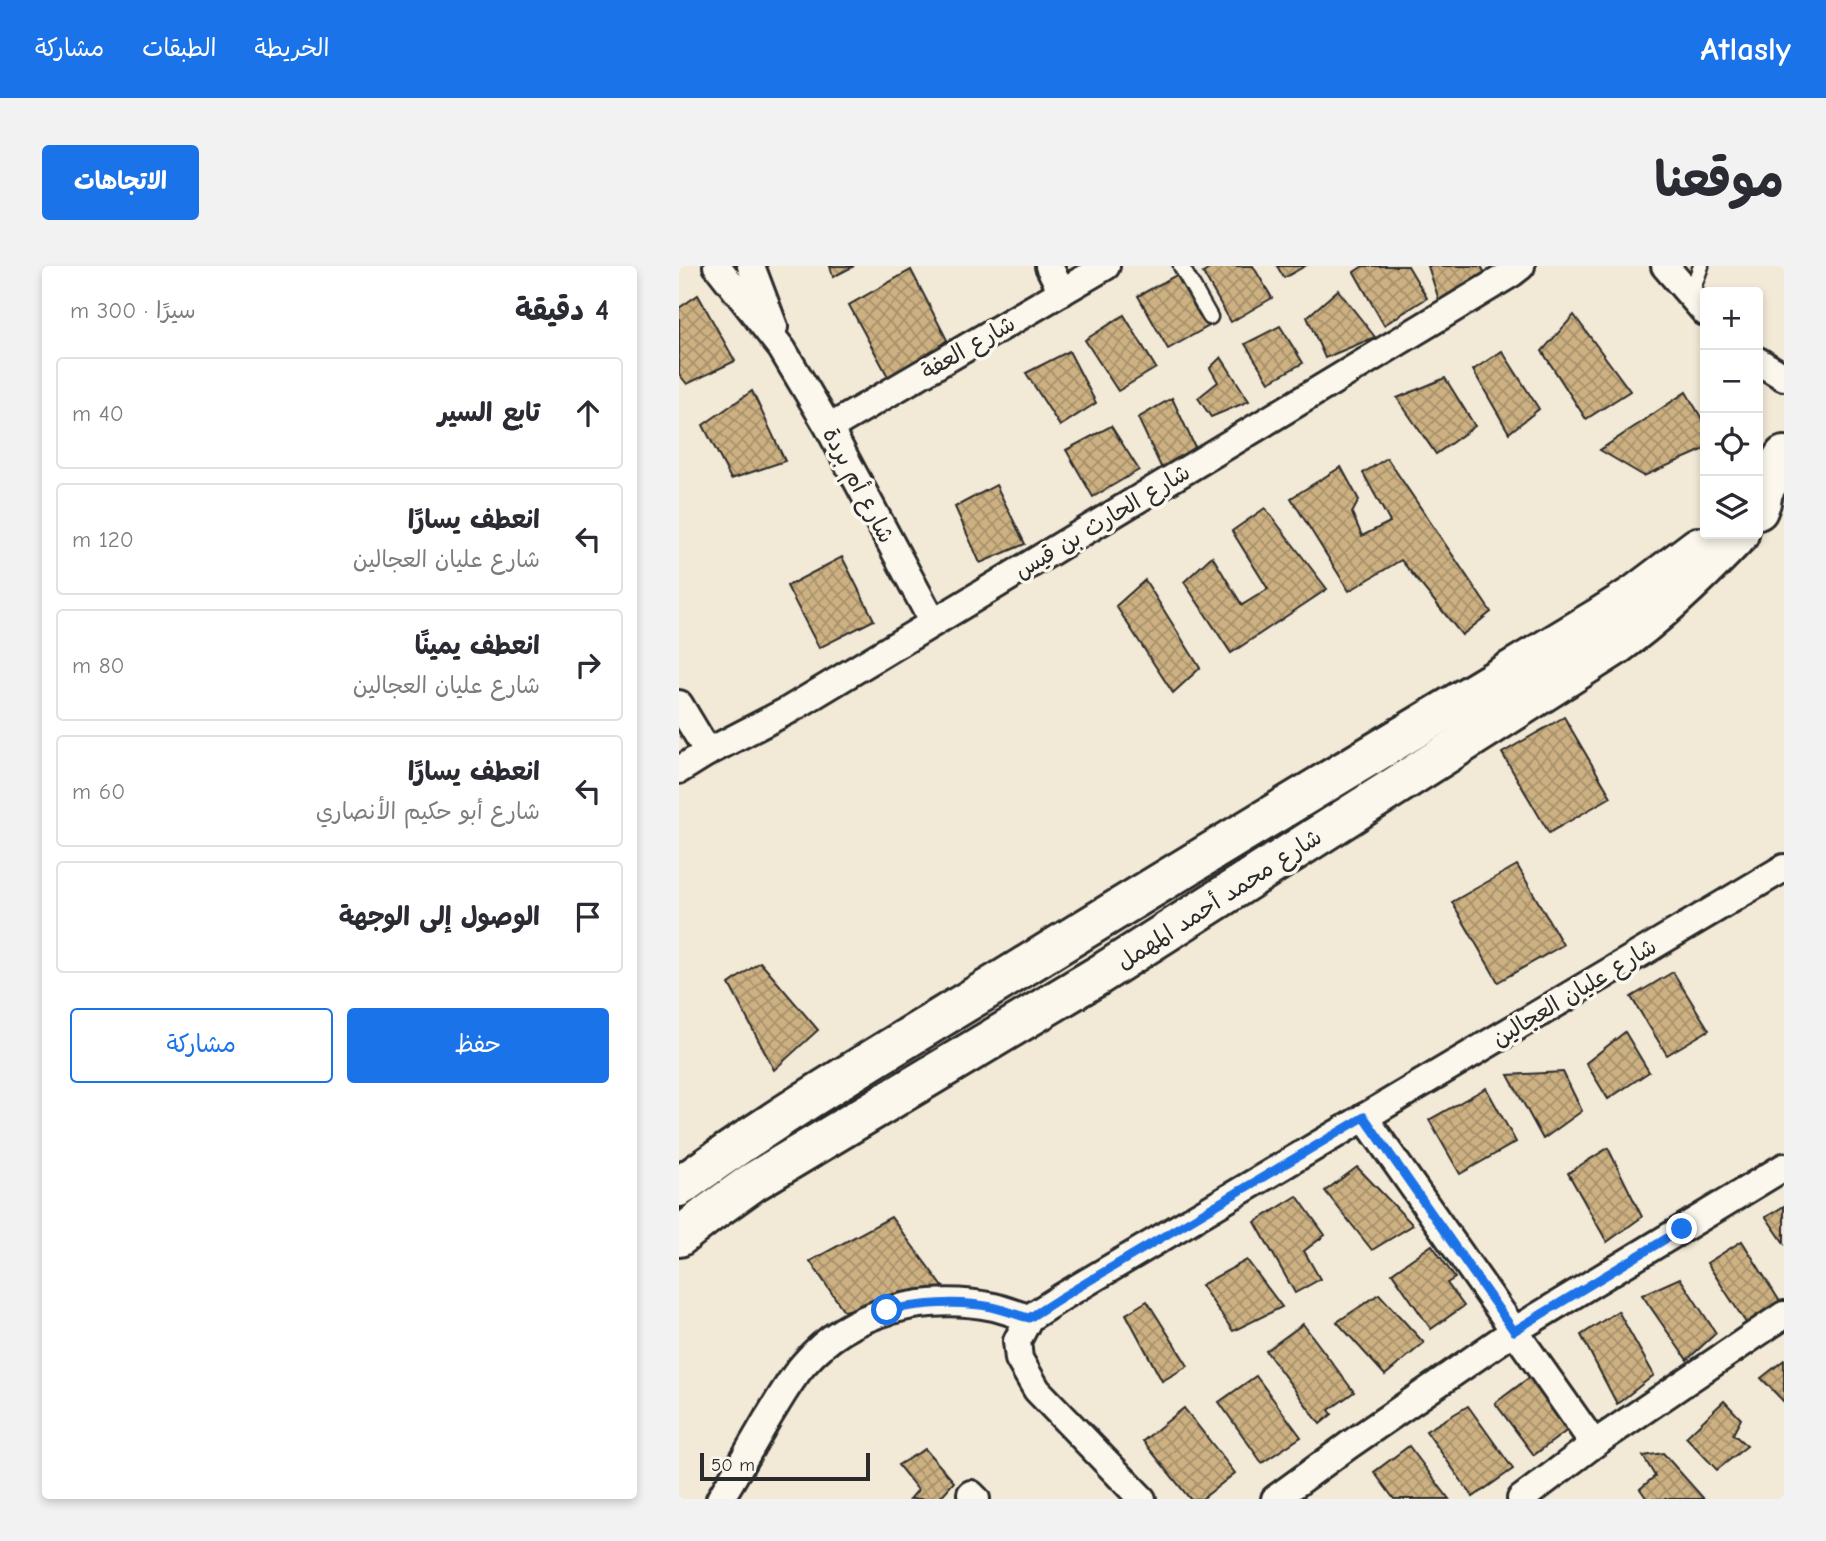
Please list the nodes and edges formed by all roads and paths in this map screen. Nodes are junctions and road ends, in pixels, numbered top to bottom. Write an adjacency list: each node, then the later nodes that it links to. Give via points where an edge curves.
1 (717, 266): 12 (street, شارع أم بردة)
2 (751, 266): 12 (street, شارع أم بردة)
3 (1049, 266): 9 (street)
4 (1106, 266): 9 (street, شارع العفة)
5 (1181, 266): 11 (lane)
6 (1521, 266): 20 (street, شارع الحارث بن قيس)
7 (1665, 266): 10 (street)
8 (1701, 266): 10 (lane)
9 (1062, 292): 15 (street, شارع العفة)
10 (1698, 304)
11 (1210, 317)
12 (782, 349): 15 (street, شارع أم بردة)
13 (1763, 364): 14 (street)
14 (1784, 377)
15 (829, 428): 20 (street, شارع أم بردة)
16 (1784, 456): 17 (main road)
17 (1763, 492)
18 (1707, 539): 27 (main road, شارع محمد أحمد المهمل, via 1600,617 782,1116)
19 (1734, 539): 28 (main road, شارع محمد أحمد المهمل, via 1673,601 1614,647 1099,975 753,1182)
20 (933, 622): 22 (street, شارع الحارث بن قيس, via 789,710)
21 (679, 704): 22 (street)
22 (708, 752): 23 (street, شارع الحارث بن قيس)
23 (679, 770)
24 (1784, 867): 25 (street, شارع عليان العجالين)
25 (1364, 1117): 30 (street, شارع عليان العجالين); 31 (street)
26 (1784, 1167): 31 (street)
27 (679, 1187)
28 (679, 1237)
29 (1784, 1315): 32 (street)
30 (1029, 1318): 33 (street, via 993,1307 956,1303 887,1310 856,1322 828,1340 785,1389); 34 (street, via 1017,1341 1019,1359 1037,1390)
31 (1514, 1331): 32 (street); 35 (street)
32 (1594, 1444): 36 (street)
33 (720, 1499)
34 (1142, 1499)
35 (1275, 1499)
36 (1521, 1499)

